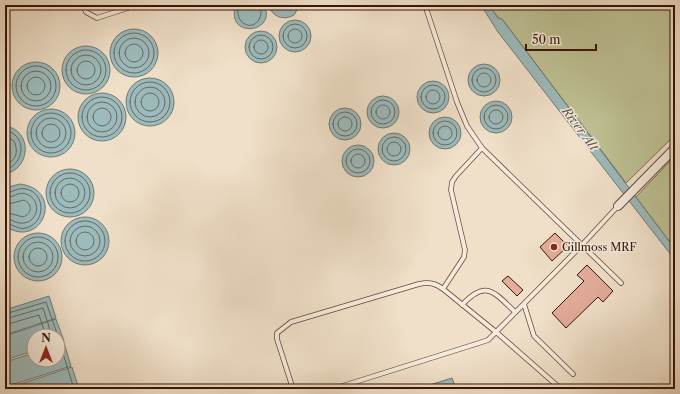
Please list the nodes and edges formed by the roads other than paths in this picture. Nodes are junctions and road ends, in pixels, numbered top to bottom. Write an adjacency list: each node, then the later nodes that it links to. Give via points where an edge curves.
1 (82, 5): 2 (lane, via 86,12 97,18)
2 (137, 5)
3 (425, 5): 4 (lane, via 457,102 467,126)
4 (482, 148): 7 (lane); 9 (lane, via 452,182 451,190 465,250 464,257)
5 (675, 148): 6 (street)
6 (618, 206): 7 (lane)
7 (581, 246): 8 (lane); 10 (lane)
8 (621, 283)
9 (443, 289): 11 (lane); 15 (lane, via 432,283 419,284 284,326 277,333 277,339)
10 (524, 304): 12 (lane); 14 (lane, via 534,336)
11 (462, 305): 12 (lane, via 471,296 486,290 494,292); 13 (lane)
12 (515, 312): 13 (lane)
13 (496, 332): 16 (lane, via 488,340); 17 (lane)
14 (573, 374)
15 (293, 389)
16 (333, 389)
17 (561, 389)

